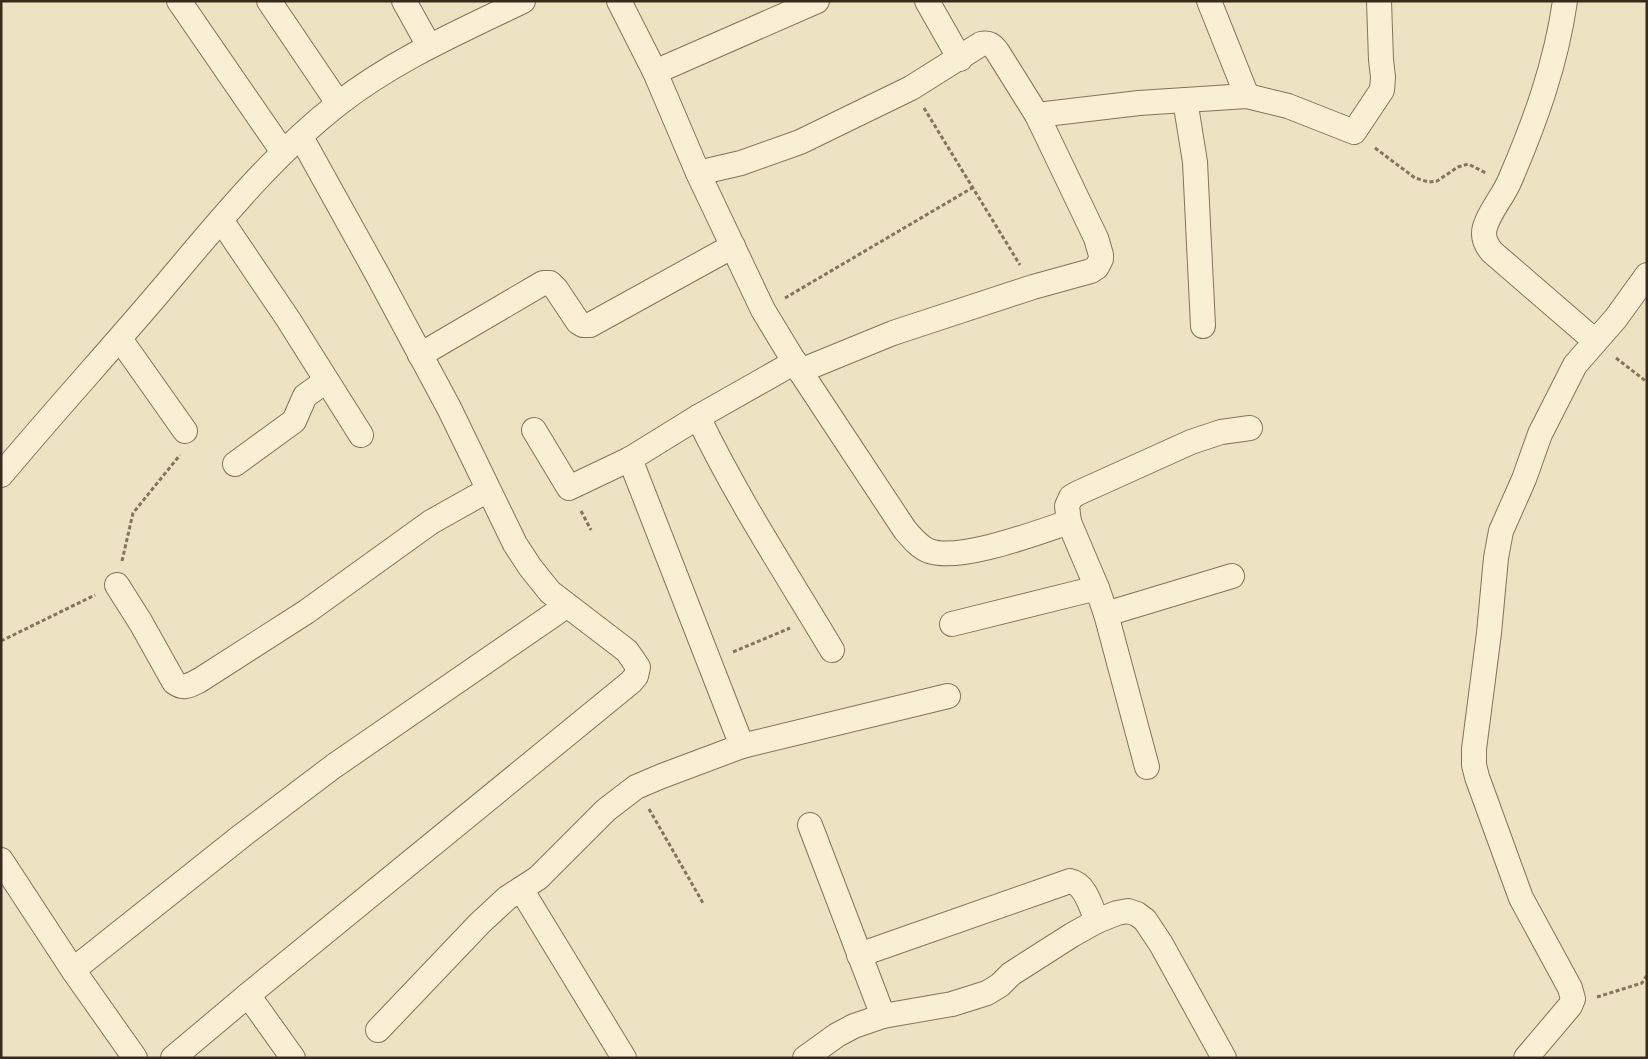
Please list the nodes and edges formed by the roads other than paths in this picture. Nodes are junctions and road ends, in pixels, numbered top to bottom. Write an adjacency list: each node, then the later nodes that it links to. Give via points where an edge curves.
1 (179, 1): 18 (street)
2 (269, 1): 16 (street)
3 (404, 1): 11 (street)
4 (523, 1): 11 (street)
5 (619, 1): 13 (street)
6 (817, 1): 13 (street)
7 (927, 1): 12 (street)
8 (1209, 1): 14 (street)
9 (1379, 1): 14 (street, via 1382,90 1354,132 1288,106)
10 (1565, 1): 25 (street, via 1553,64 1530,134 1484,229 1486,246)
11 (429, 46): 16 (street)
12 (960, 59): 17 (street, via 981,44 992,45); 19 (street, via 911,88 800,142 741,163)
13 (655, 72): 19 (street)
14 (1247, 96): 15 (street)
15 (1185, 100): 17 (street); 23 (street, via 1195,162)
16 (338, 103): 18 (street)
17 (1037, 115): 27 (street, via 1096,238 1100,263 1091,271 1033,287)
18 (292, 144): 20 (street); 26 (street, via 376,272)
19 (698, 173): 21 (street)
20 (221, 220): 24 (street); 28 (street)
21 (733, 246): 26 (street, via 590,325 578,322 556,289 550,283 543,283); 27 (street, via 763,310)
22 (1647, 275): 25 (street)
23 (1203, 326)
24 (120, 339): 32 (street); 36 (street)
25 (1595, 341): 64 (street, via 1575,365 1544,425 1501,531 1474,749 1477,777 1521,898 1572,991 1570,1006)
26 (420, 355): 37 (street)
27 (797, 366): 29 (street); 38 (street, via 885,502 905,530 929,551 948,553 985,549)
28 (326, 380): 33 (street); 35 (street, via 305,396 294,422)
29 (698, 417): 34 (street); 45 (street, via 745,504)
30 (1250, 428): 38 (street, via 1221,432 1191,442 1071,496 1067,506)
31 (534, 430): 34 (street, via 569,488)
32 (185, 431)
33 (361, 435)
34 (630, 458): 47 (street)
35 (235, 464)
36 (1, 475)
37 (488, 490): 40 (street, via 432,522 306,612 185,687 174,682); 42 (street, via 530,567)
38 (1069, 522): 41 (street)
39 (1232, 576): 43 (street)
40 (117, 585)
41 (1097, 588): 43 (street); 44 (street)
42 (566, 606): 54 (street, via 334,766); 55 (street, via 627,651 638,667 632,682)
43 (1106, 614): 48 (street)
44 (952, 624)
45 (832, 650)
46 (948, 696): 47 (street)
47 (742, 746): 51 (street, via 636,787 596,820 538,878)
48 (1147, 767)
49 (810, 825): 53 (street)
50 (1, 860): 54 (street)
51 (521, 889): 57 (street, via 480,923); 61 (street)
52 (1097, 921): 53 (street, via 1083,888 1070,881); 56 (street, via 1011,974 987,993 952,1004); 63 (street, via 1128,911 1145,920)
53 (860, 954): 56 (street)
54 (74, 970): 58 (street)
55 (248, 995): 59 (street); 60 (street)
56 (883, 1016): 62 (street, via 837,1034)
57 (378, 1030)
58 (135, 1058)
59 (173, 1058)
60 (293, 1058)
61 (624, 1058)
62 (805, 1058)
63 (1224, 1058)
64 (1526, 1058)

